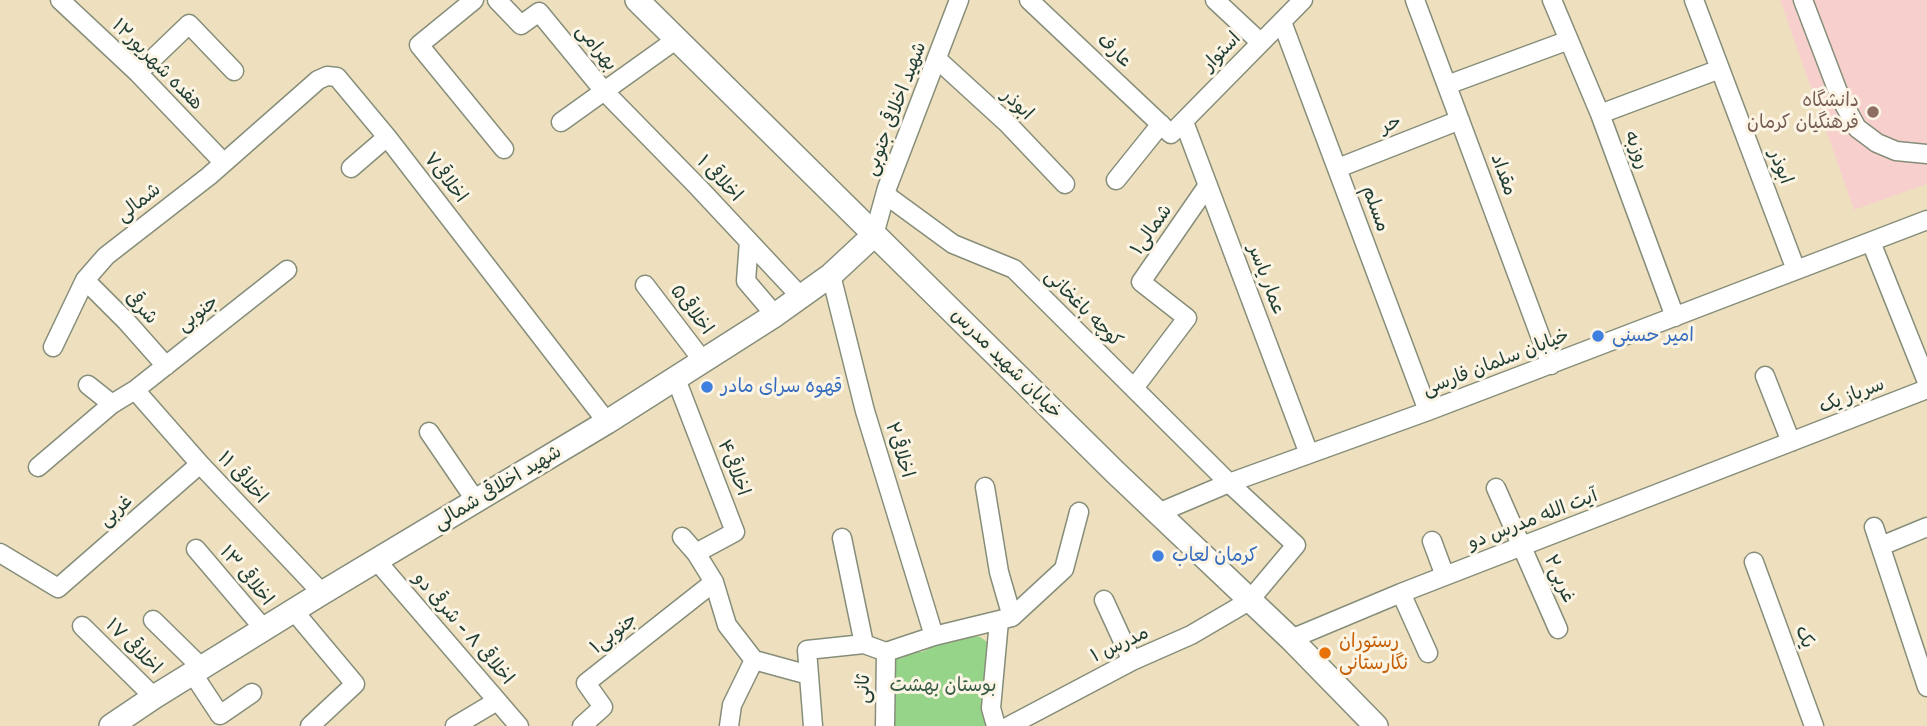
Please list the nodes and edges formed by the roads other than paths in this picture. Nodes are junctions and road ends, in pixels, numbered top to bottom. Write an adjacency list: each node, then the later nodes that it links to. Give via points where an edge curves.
1 (60, 0): 20 (street, هفده شهریور۱۲)
2 (474, 0): 28 (street, via 419,45)
3 (497, 0): 22 (street, بهرامی, via 521,25 539,12)
4 (637, 0): 14 (main road, خیابان شهید مدرس)
5 (959, 0): 17 (street, شهید اخلاقی جنوبی)
6 (1029, 0): 26 (street, عارف)
7 (1215, 0): 16 (street)
8 (1303, 0): 13 (street, استوار)
9 (1415, 0): 21 (street, مقداد)
10 (1552, 0): 15 (street, روزبه)
11 (1694, 0): 18 (street, ابوذر)
12 (1803, 0): 29 (street, via 1840,97 1857,128 1896,151)
13 (1282, 22): 16 (street, استوار); 32 (street, مسلم)
14 (677, 39): 22 (street); 38 (main road, خیابان شهید مدرس)
15 (1569, 40): 21 (street); 23 (street, روزبه)
16 (1260, 43): 26 (street, استوار)
17 (937, 60): 34 (street, ابوذر); 36 (street, شهید اخلاقی جنوبی)
18 (1720, 69): 23 (street); 41 (street, ابوذر)
19 (234, 71): 20 (street, via 189,24)
20 (138, 73): 30 (street, هفده شهریور۱۲)
21 (1447, 85): 24 (street, مقداد)
22 (604, 91): 25 (street); 39 (street, اخلاقی ۱)
23 (1600, 114): 48 (street, روزبه)
24 (1460, 120): 32 (street, حر); 51 (street, مقداد)
25 (561, 122)
26 (1172, 127): 33 (street, استوار); 35 (street, عمار یاسر)
27 (387, 137): 30 (street, اخلاقی۷, via 337,77 327,76); 31 (street); 62 (street, اخلاقی۷)
28 (504, 149)
29 (1927, 154)
30 (223, 162): 44 (street, شمالی, via 106,256)
31 (351, 168)
32 (1338, 168): 61 (street, مسلم)
33 (1116, 180)
34 (1065, 184)
35 (1208, 185): 57 (street, شمالی۱, via 1141,282 1187,318); 65 (street, عمار یاسر)
36 (886, 195): 38 (street, شهید اخلاقی جنوبی); 57 (street, کوچه باغخانی, via 953,244 1014,269)
37 (1927, 220): 40 (street, خیابان سلمان فارسی)
38 (874, 234): 43 (main road, شهید اخلاقی شمالی); 73 (main road, خیابان شهید مدرس)
39 (749, 242): 46 (street, اخلاقی ۱); 47 (street, via 746,281)
40 (1871, 242): 41 (street, خیابان سلمان فارسی); 55 (street)
41 (1796, 270): 48 (street, خیابان سلمان فارسی)
42 (287, 271): 52 (street, جنوبی)
43 (831, 275): 46 (main road, شهید اخلاقی شمالی); 98 (street, اخلاقی۲, via 865,411)
44 (85, 280): 49 (street, شمالی); 52 (street, شرقی)
45 (645, 285): 50 (street, اخلاقی۵)
46 (802, 298): 47 (main road, شهید اخلاقی شمالی)
47 (775, 315): 50 (main road, شهید اخلاقی شمالی)
48 (1675, 317): 51 (street, خیابان سلمان فارسی)
49 (53, 348)
50 (703, 361): 54 (main road, شهید اخلاقی شمالی)
51 (1551, 365): 61 (street, خیابان سلمان فارسی)
52 (166, 366): 59 (street, جنوبی)
53 (1765, 376): 64 (street)
54 (676, 379): 62 (main road, شهید اخلاقی شمالی); 83 (street, اخلاقی۴, via 735,532)
55 (1927, 382)
56 (88, 385): 60 (street)
57 (1134, 388): 68 (street, کوچه باغخانی)
58 (1927, 389): 64 (street, سرباز یک)
59 (135, 390): 60 (street); 66 (street, اخلاقی ۱۱)
60 (112, 404): 67 (street)
61 (1428, 411): 65 (street, خیابان سلمان فارسی)
62 (607, 422): 71 (main road, شهید اخلاقی شمالی)
63 (429, 432): 71 (street)
64 (1791, 442): 80 (street, آیت الله مدرس دو)
65 (1309, 454): 68 (street, خیابان سلمان فارسی)
66 (200, 464): 82 (street, غربی, via 58,588); 88 (street, اخلاقی ۱۱)
67 (38, 467)
68 (1229, 483): 73 (street, خیابان سلمان فارسی); 91 (street, کوچه باغخانی, via 1296,545)
69 (985, 487): 93 (street)
70 (1496, 488): 80 (street, غربی۲)
71 (476, 501): 84 (main road, شهید اخلاقی شمالی)
72 (1079, 512): 93 (street, via 1064,569)
73 (1158, 513): 91 (main road, خیابان شهید مدرس)
74 (1874, 527): 79 (street)
75 (1927, 527): 79 (street)
76 (682, 537): 83 (street)
77 (842, 538): 100 (street)
78 (1432, 541): 86 (street)
79 (1881, 546): 107 (street)
80 (1521, 547): 86 (street, آیت الله مدرس دو); 97 (street, غربی۲)
81 (196, 550): 96 (street, اخلاقی ۱۳)
82 (0, 553)
83 (696, 553): 87 (street)
84 (376, 560): 88 (main road, شهید اخلاقی شمالی); 110 (street, اخلاقی ۸ - شرقی دو)
85 (1754, 562): 122 (street, یک)
86 (1445, 576): 89 (street, آیت الله مدرس دو)
87 (714, 582): 103 (street, via 727,625); 115 (street, جنوبی۱, via 586,682 603,707)
88 (321, 593): 92 (main road, شهید اخلاقی شمالی)
89 (1401, 593): 99 (street, آیت الله مدرس دو); 102 (street)
90 (1104, 600): 104 (street)
91 (1250, 601): 99 (main road, خیابان شهید مدرس); 104 (street, مدرس ۱, via 1191,635)
92 (293, 610): 96 (main road, شهید اخلاقی شمالی); 112 (street, via 355,684)
93 (1005, 619): 98 (street); 119 (street, via 991,708)
94 (153, 620): 105 (street)
95 (82, 626): 109 (street, اخلاقی ۱۷)
96 (264, 629): 105 (main road, شهید اخلاقی شمالی)
97 (1558, 629)
98 (934, 636): 101 (street)
99 (1291, 639): 121 (main road, خیابان شهید مدرس)
100 (864, 644): 101 (street); 106 (street, via 807,650)
101 (886, 652): 118 (street, ثانی)
102 (1429, 653)
103 (754, 660): 106 (street); 116 (street, via 732,705)
104 (1132, 661): 120 (street, مدرس ۱)
105 (197, 671): 108 (street, via 220,715); 109 (main road, شهید اخلاقی شمالی)
106 (809, 675): 117 (street)
107 (1927, 687)
108 (252, 693)
109 (153, 697): 111 (main road, شهید اخلاقی شمالی)
110 (497, 701): 113 (street); 114 (street, اخلاقی ۸ - شرقی دو)
111 (114, 725)
112 (310, 726)
113 (455, 726)
114 (519, 726)
115 (582, 726)
116 (729, 726)
117 (813, 726)
118 (885, 726)
119 (996, 726)
120 (1009, 726)
121 (1376, 726)
122 (1814, 726)

